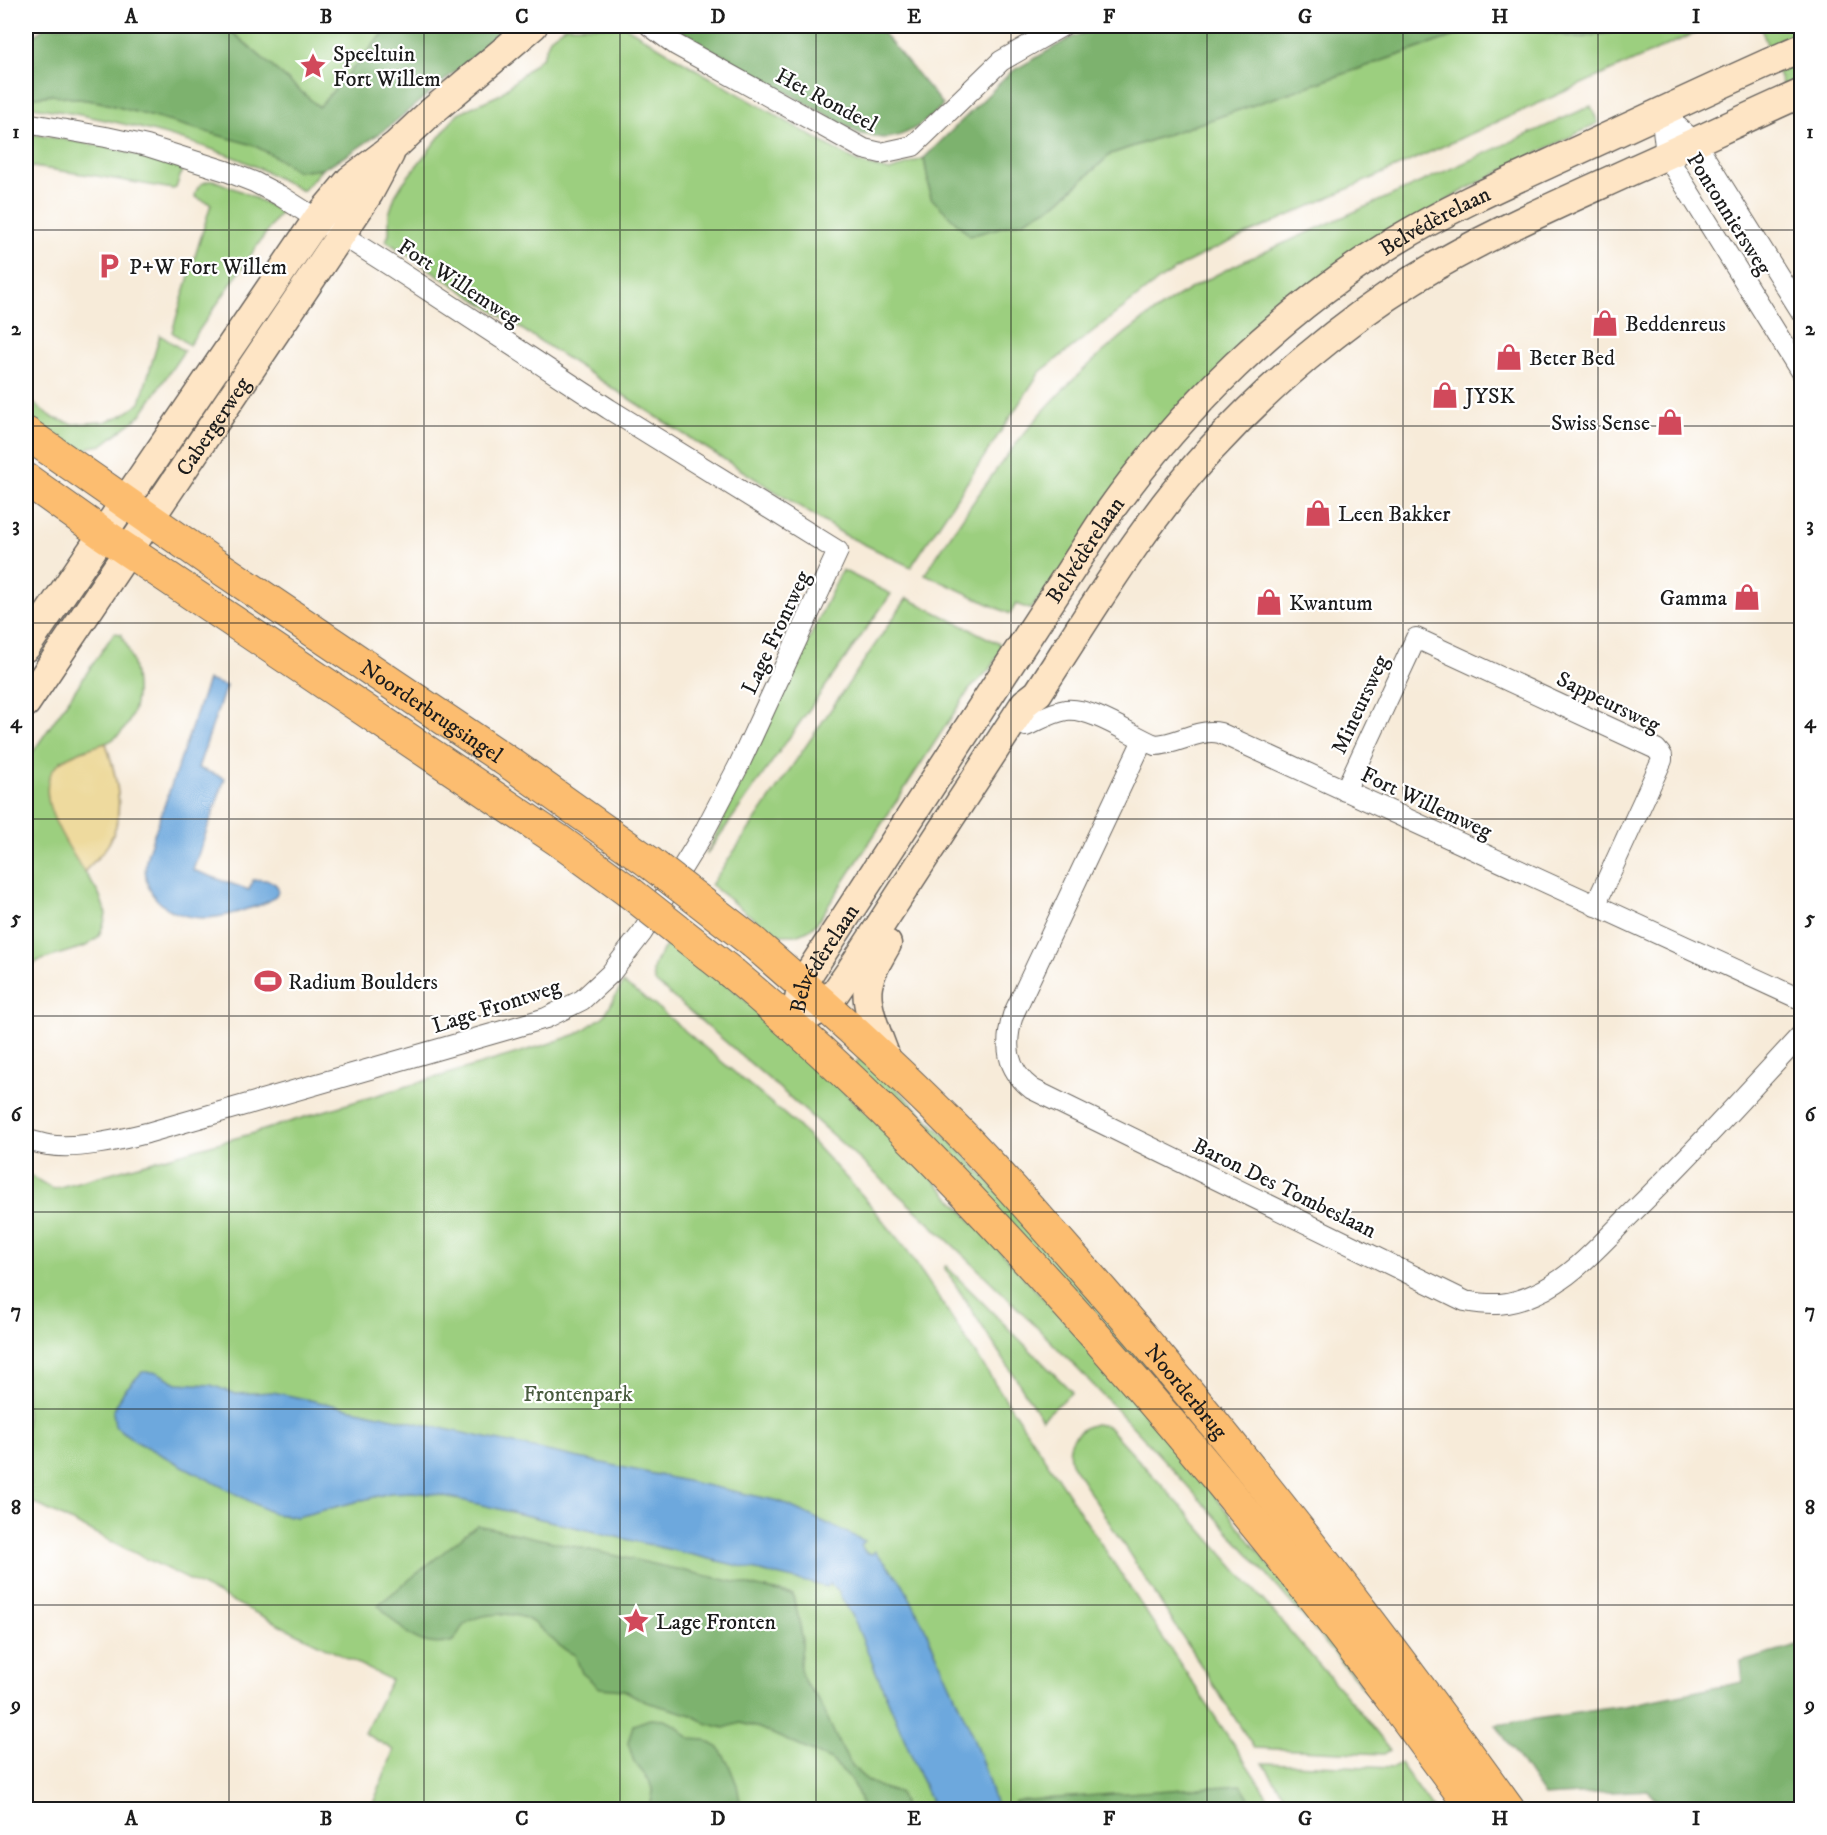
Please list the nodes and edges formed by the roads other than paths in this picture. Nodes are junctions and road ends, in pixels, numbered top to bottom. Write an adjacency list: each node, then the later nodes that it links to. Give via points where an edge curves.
1 (533, 26): 10 (main road, Cabergerweg)
2 (650, 26): 3 (street, Het Rondeel, via 676,45 864,149 881,153 913,146 1002,61)
3 (1062, 26)
4 (1802, 48): 6 (main road, Belvédèrelaan)
5 (1802, 93): 8 (main road, Belvédèrelaan)
6 (1661, 112): 9 (street, Pontonniersweg); 11 (street, Pontonniersweg); 31 (main road, Belvédèrelaan, via 1484,194 1394,242 1272,332 1199,402 1153,453 1104,519)
7 (26, 123): 13 (street, Fort Willemweg, via 176,155 254,183)
8 (1727, 127): 9 (main road, Belvédèrelaan); 12 (street, Pontonniersweg, via 1717,149)
9 (1695, 142): 11 (main road, Belvédèrelaan); 12 (street, Pontonniersweg)
10 (396, 145): 13 (main road, Cabergerweg, via 350,180); 14 (main road, Cabergerweg)
11 (1666, 155): 16 (street, Pontonniersweg); 25 (main road, Belvédèrelaan, via 1524,220 1413,279 1273,386 1166,502)
12 (1716, 176): 15 (street, Pontonniersweg)
13 (318, 218): 14 (street, Fort Willemweg); 19 (main road, Cabergerweg)
14 (342, 234): 19 (main road, Cabergerweg); 22 (street, Fort Willemweg, via 609,409)
15 (1802, 313)
16 (1802, 374)
17 (26, 433): 19 (main road, Noorderbrugsingel)
18 (26, 479): 20 (main road, Noorderbrugsingel)
19 (138, 510): 20 (main road, Cabergerweg); 21 (main road, Cabergerweg); 31 (main road, Noorderbrugsingel, bridge, via 649,862)
20 (103, 534): 21 (main road, Noorderbrugsingel); 24 (main road, Cabergerweg)
21 (129, 551): 26 (main road, Cabergerweg); 34 (main road, Noorderbrugsingel, bridge, via 549,834 628,891)
22 (838, 551): 37 (street, Lage Frontweg, via 703,834 642,933 602,983 582,1000 546,1018 147,1133 86,1145 50,1146)
23 (1416, 638): 29 (street, Mineursweg); 30 (street, Sappeursweg, via 1656,749 1662,756)
24 (26, 647)
25 (1038, 693): 27 (main road); 33 (main road, Belvédèrelaan, via 1025,703)
26 (26, 703)
27 (1026, 726): 28 (street, Fort Willemweg, via 1074,710); 36 (main road, via 894,931 871,976 868,998)
28 (1143, 740): 29 (street, Fort Willemweg, via 1160,745 1207,732 1220,733); 35 (street, Baron Des Tombeslaan, via 1013,1015 1007,1041 1015,1071 1032,1089 1464,1301 1490,1306 1515,1302 1559,1281 1685,1162)
29 (1346, 791): 30 (street, Fort Willemweg)
30 (1595, 906): 32 (street, Fort Willemweg)
31 (802, 984): 33 (main road, Noorderbrugsingel); 34 (main road, Belvédèrelaan)
32 (1802, 1000)
33 (826, 1005): 34 (main road, Belvédèrelaan); 36 (main road, Noorderbrug)
34 (794, 1025): 38 (main road, Noorderbrug, via 981,1211 1214,1472 1353,1646)
35 (1802, 1034)
36 (888, 1063): 39 (main road, Noorderbrug, via 1011,1186 1151,1347 1315,1548)
37 (26, 1140)
38 (1473, 1809)
39 (1509, 1809)

